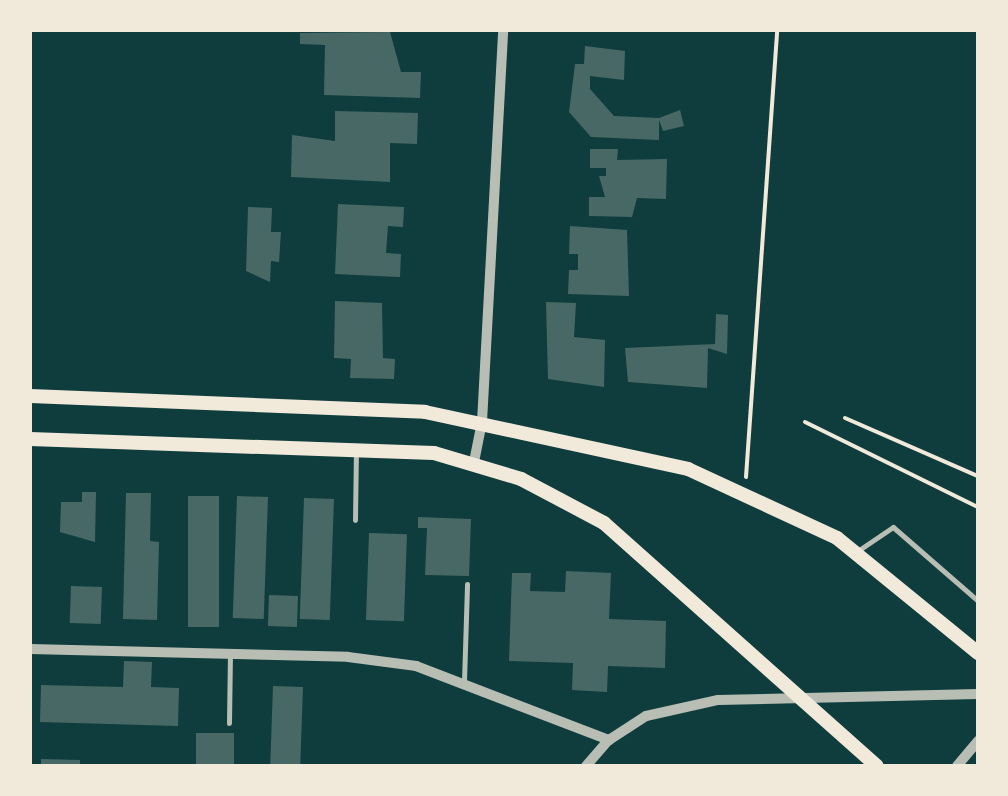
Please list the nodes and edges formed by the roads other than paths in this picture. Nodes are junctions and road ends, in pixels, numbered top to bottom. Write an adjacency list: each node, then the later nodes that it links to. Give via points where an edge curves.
1 (502, 30): 3 (street)
2 (30, 396): 3 (main road, via 365,406)
3 (482, 422): 6 (street); 8 (main road, via 608,448 745,491)
4 (30, 438): 5 (main road)
5 (356, 449): 6 (main road); 7 (lane)
6 (474, 462): 16 (main road, via 563,498 604,523)
7 (355, 520)
8 (857, 552): 10 (lane, via 894,527); 12 (main road)
9 (467, 584): 14 (lane)
10 (978, 601)
11 (30, 649): 13 (street)
12 (977, 651)
13 (230, 655): 14 (street, via 348,657 416,666); 17 (lane)
14 (464, 684): 18 (street)
15 (978, 694): 16 (street)
16 (805, 700): 18 (street, via 718,700 646,716); 21 (main road)
17 (229, 723)
18 (609, 740): 20 (street)
19 (978, 740): 22 (street)
20 (586, 766)
21 (877, 766)
22 (956, 766)

